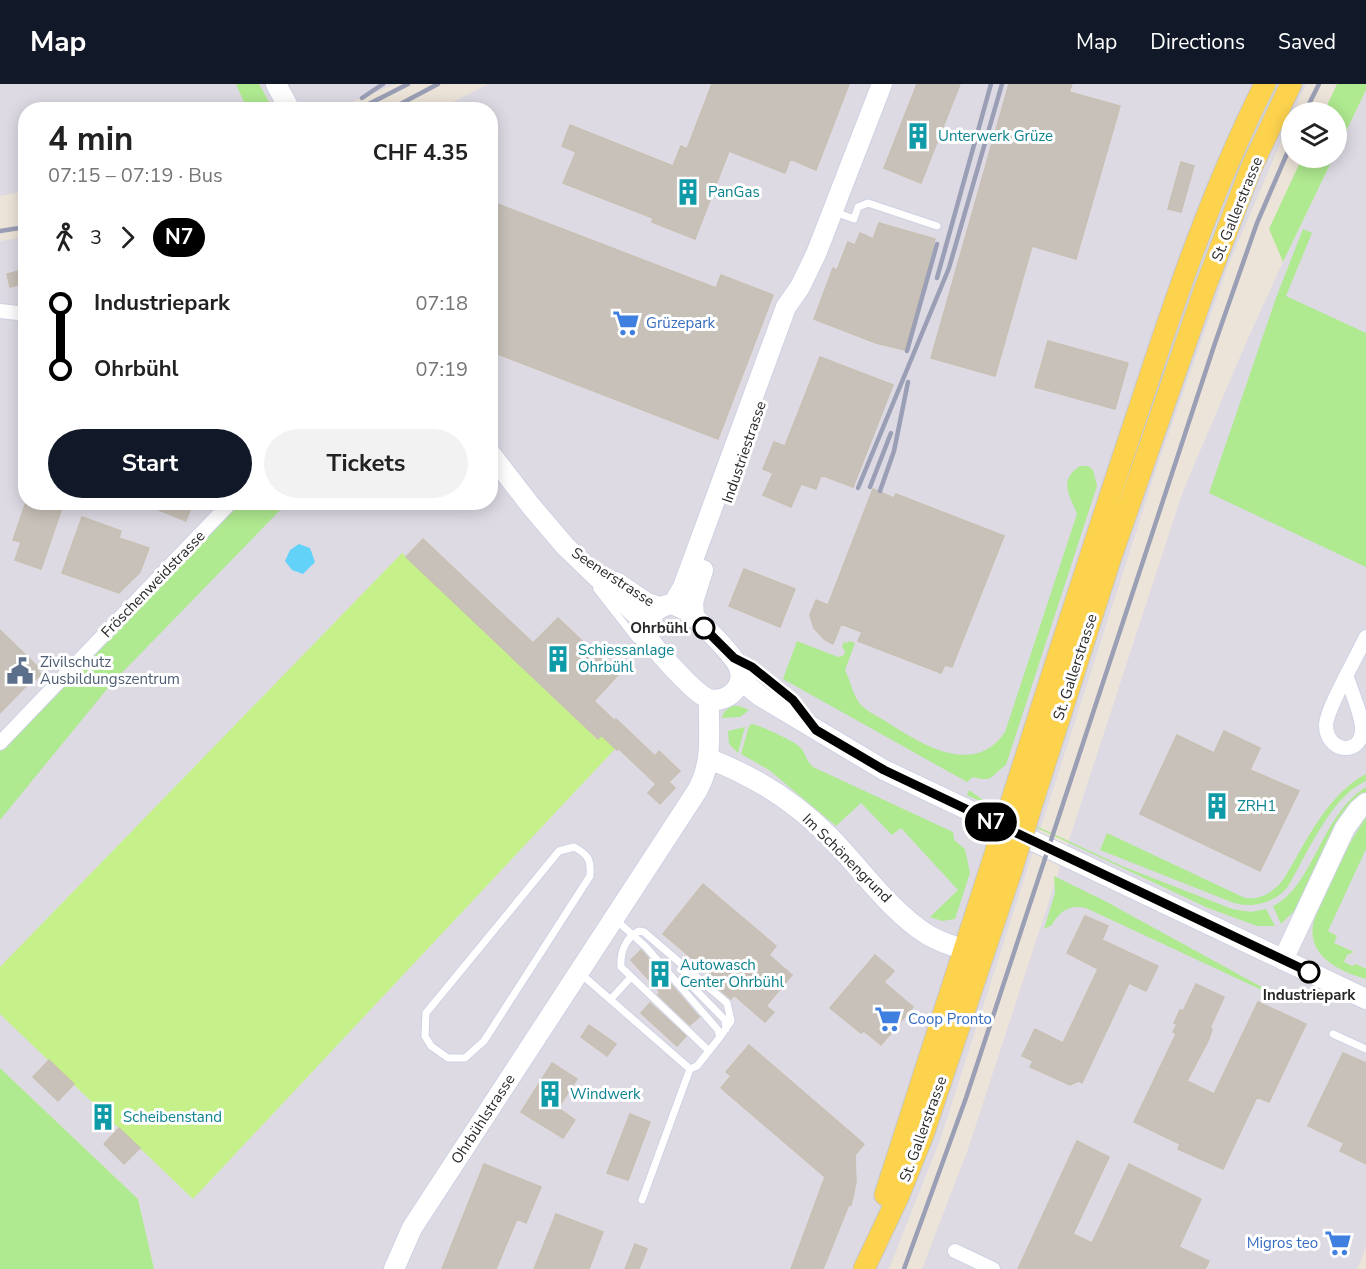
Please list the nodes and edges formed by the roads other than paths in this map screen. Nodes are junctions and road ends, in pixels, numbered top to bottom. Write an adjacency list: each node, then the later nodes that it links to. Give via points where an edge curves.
1 (276, 84): 5 (main road)
2 (882, 84): 6 (main road, Industriestrasse)
3 (1265, 84): 25 (main road, St. Gallerstrasse, via 1230,158 1182,279 1118,470)
4 (1291, 84): 25 (main road, St. Gallerstrasse, via 1251,168 1205,288)
5 (286, 102)
6 (833, 211): 7 (lane, via 854,219 858,207 868,203); 8 (main road, Industriestrasse)
7 (937, 226)
8 (800, 286): 14 (main road, Industriestrasse, via 786,307 683,587); 15 (main road, Industriestrasse, via 792,319 695,591)
9 (0, 311): 10 (street)
10 (18, 313)
11 (498, 463): 13 (main road, Seenerstrasse)
12 (223, 510): 23 (street, Fröschenweidstrasse)
13 (565, 546): 14 (main road, Seenerstrasse, via 647,603); 16 (main road, Seenerstrasse); 18 (lane, Seenerstrasse, via 636,639)
14 (666, 606): 15 (main road, Seenerstrasse, via 684,609); 16 (main road, Seenerstrasse, via 651,616)
15 (694, 617): 19 (main road, Seenerstrasse)
16 (647, 629): 18 (main road, Seenerstrasse, via 650,641)
17 (1366, 637): 20 (street)
18 (660, 653): 21 (main road, Seenerstrasse, via 698,692)
19 (737, 667): 21 (main road, via 737,688); 22 (main road, Seenerstrasse, via 749,687)
20 (1347, 677): 20 (street, via 1362,731 1358,741 1344,749 1330,741 1325,724)
21 (718, 698): 22 (main road, Seenerstrasse); 24 (main road, Ohrbühlstrasse)
22 (816, 730): 31 (main road, Seenerstrasse, via 884,770)
23 (0, 743)
24 (709, 759): 28 (main road, Ohrbühlstrasse, via 698,791); 30 (main road, Im Schönengrund, via 768,787 800,810 910,922 945,944)
25 (1024, 794): 30 (main road, St. Gallerstrasse, bridge)
26 (1366, 803): 31 (main road, via 1345,828)
27 (574, 847): 27 (lane, via 586,853 591,862 590,876 484,1041 465,1058 448,1058 424,1036 426,1013 559,851)
28 (614, 918): 29 (lane); 33 (main road, Ohrbühlstrasse)
29 (633, 934): 32 (lane, via 644,932); 34 (lane, via 620,954 621,967); 39 (lane, via 705,1013)
30 (974, 952): 45 (main road, St. Gallerstrasse, via 923,1135)
31 (1283, 960): 36 (main road, Seenerstrasse)
32 (680, 963): 37 (lane, via 687,981 725,1020); 37 (lane, via 727,1003 731,1021)
33 (579, 972): 35 (lane); 46 (main road, Ohrbühlstrasse, via 412,1228)
34 (631, 977): 35 (lane); 41 (lane)
35 (611, 999): 42 (lane)
36 (1366, 999)
37 (726, 1029): 39 (lane)
38 (1333, 1034): 40 (lane)
39 (720, 1037): 41 (lane)
40 (1366, 1049)
41 (709, 1051): 42 (lane)
42 (690, 1069): 43 (lane)
43 (642, 1200)
44 (955, 1251): 47 (street)
45 (867, 1261)
46 (394, 1269)
47 (993, 1269)

